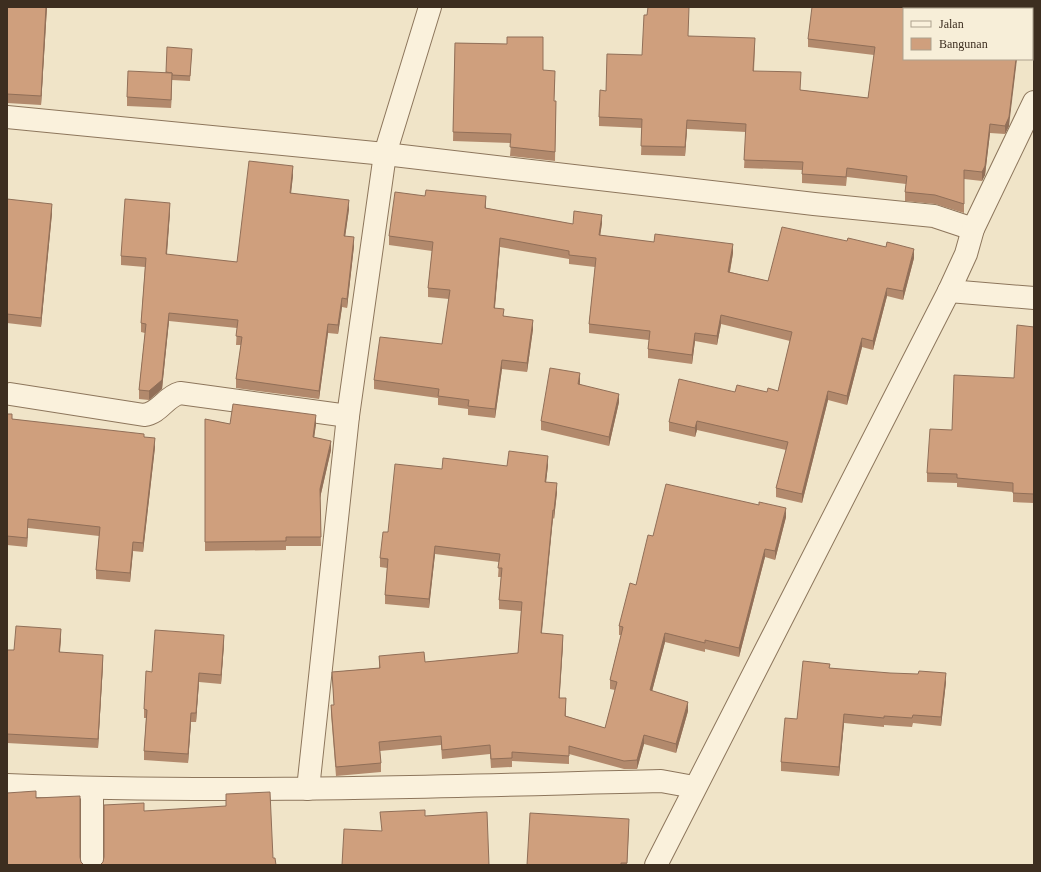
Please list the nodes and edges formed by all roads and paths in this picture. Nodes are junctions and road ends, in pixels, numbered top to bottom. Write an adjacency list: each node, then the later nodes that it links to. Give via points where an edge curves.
1 (430, 7): 4 (street)
2 (1034, 102): 5 (street)
3 (7, 117): 4 (street)
4 (385, 154): 5 (street, via 934,216); 9 (street)
5 (973, 228): 6 (street, via 966,254)
6 (949, 291): 7 (street); 13 (street)
7 (1034, 298)
8 (10, 394): 9 (street, via 144,415 157,411 171,397 180,393)
9 (348, 416): 12 (street)
10 (7, 785): 11 (street)
11 (92, 788): 12 (street); 14 (street)
12 (308, 788): 13 (street, via 661,781)
13 (694, 788): 15 (street)
14 (92, 865)
15 (656, 865)

